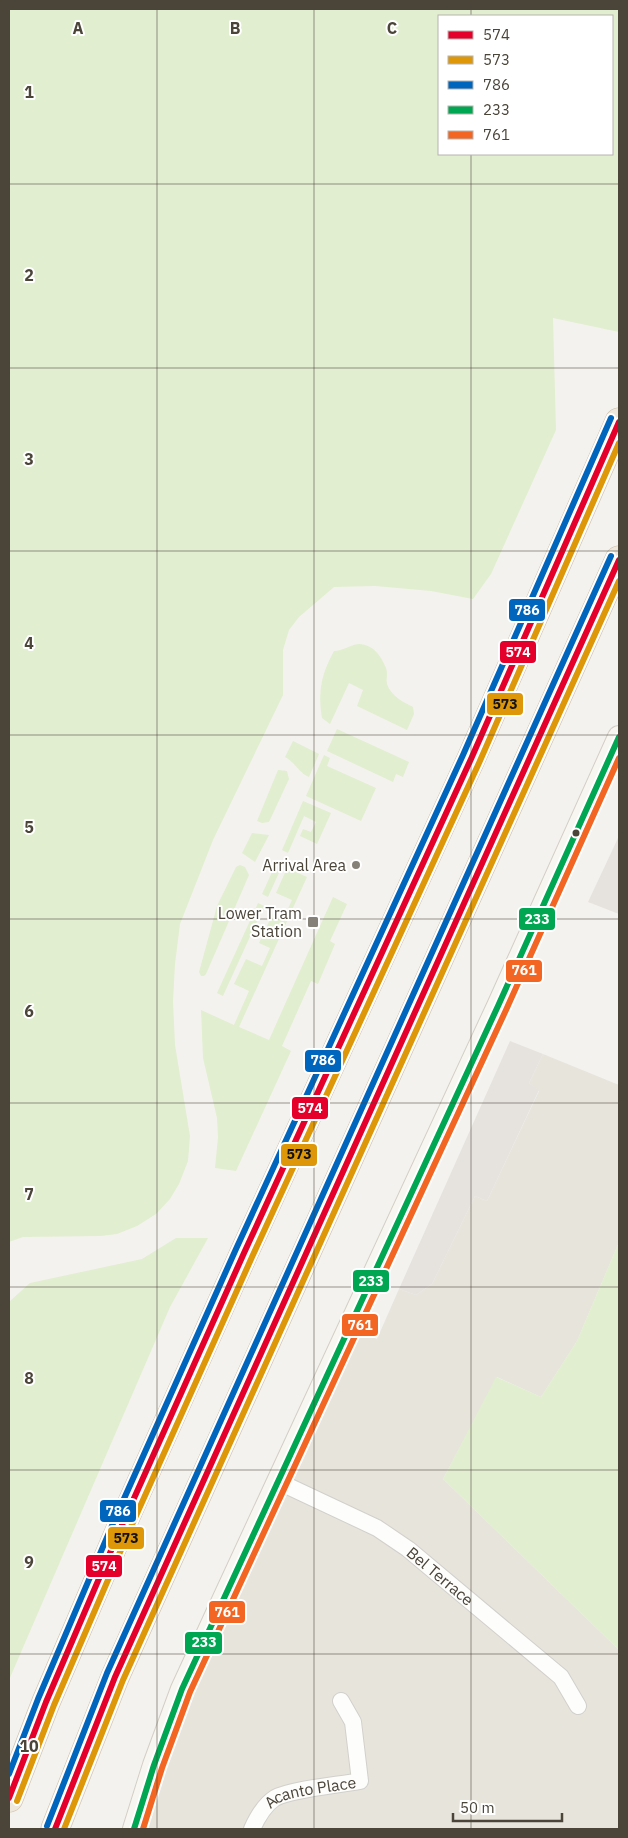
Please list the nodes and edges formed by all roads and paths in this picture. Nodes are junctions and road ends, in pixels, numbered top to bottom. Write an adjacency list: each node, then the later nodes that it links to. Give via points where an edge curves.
1 (619, 422): 7 (highway, via 471,759 122,1525 49,1694)
2 (619, 560): 8 (highway, via 126,1652)
3 (619, 737): 4 (main road)
4 (277, 1481): 6 (street, Bel Terrace, via 377,1528 408,1549 561,1676); 9 (main road, via 182,1689)
5 (341, 1701): 10 (street, Acanto Place, via 353,1722 360,1781 292,1792 275,1798 259,1814)
6 (578, 1706)
7 (9, 1798)
8 (55, 1829)
9 (134, 1829)
10 (252, 1829)

